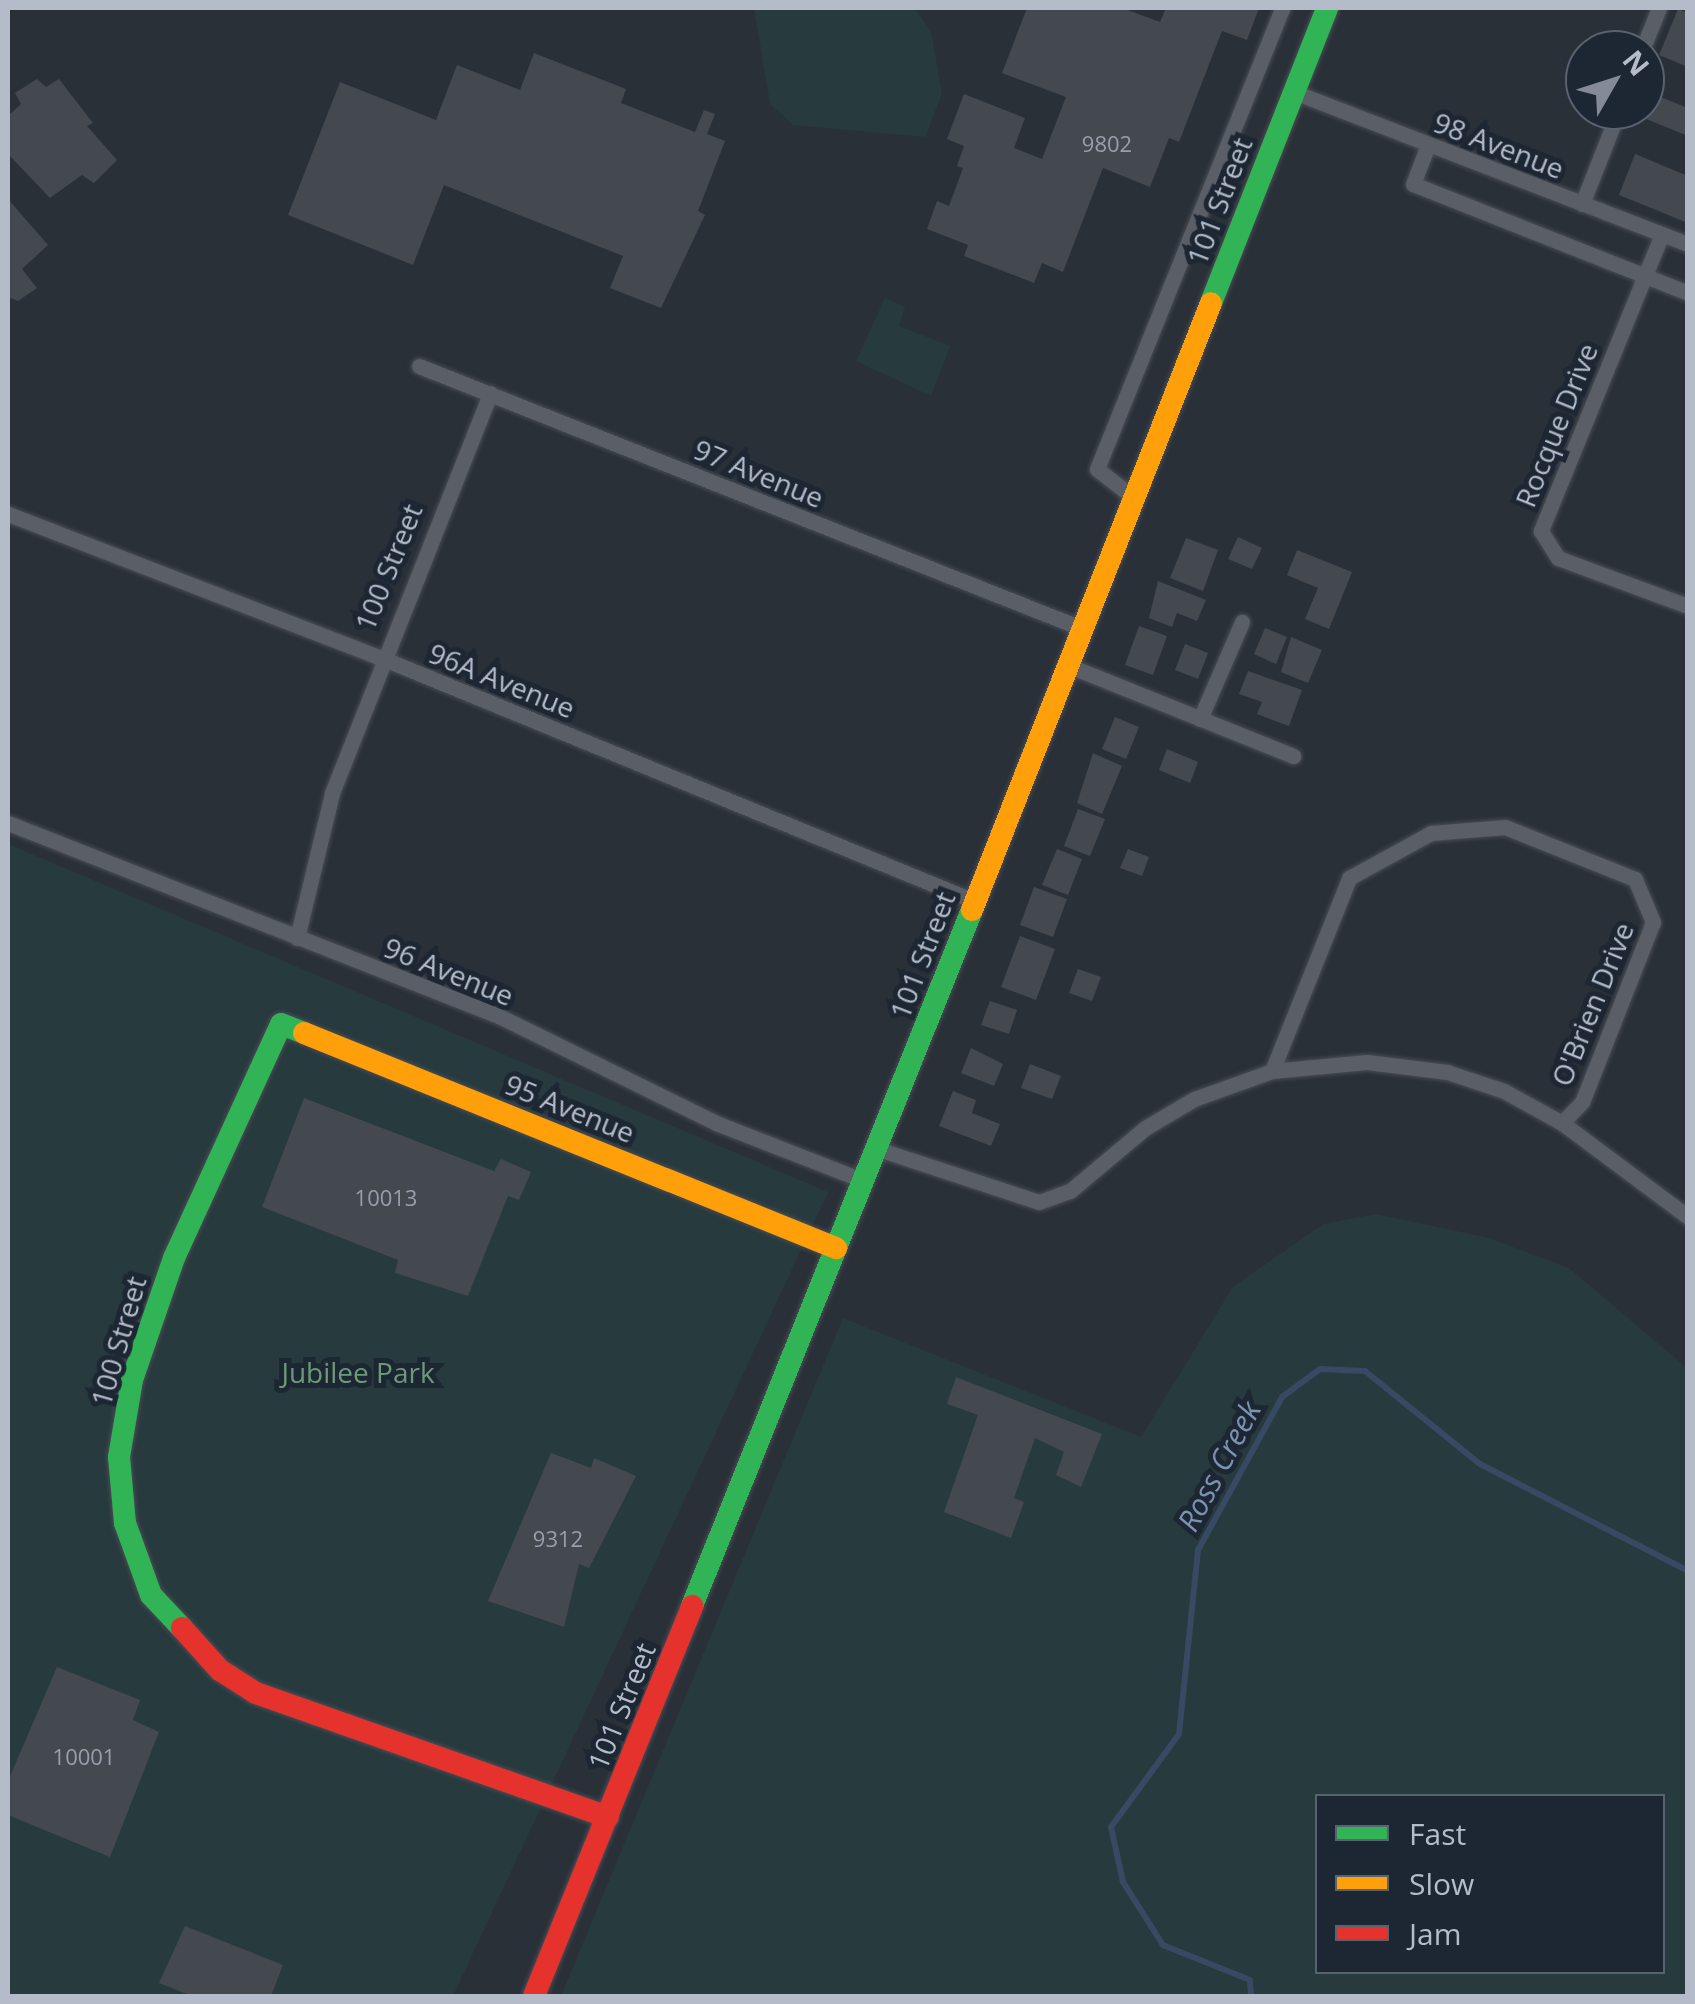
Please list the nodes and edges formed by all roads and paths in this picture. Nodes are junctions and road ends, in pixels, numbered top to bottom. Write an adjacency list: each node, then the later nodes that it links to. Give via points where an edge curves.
1 (1282, 8): 13 (street, via 1097,469)
2 (1327, 8): 3 (street, 101 Street)
3 (1294, 92): 5 (street, 98 Avenue); 13 (street, 101 Street)
4 (1611, 130): 6 (street)
5 (1428, 145): 6 (street, 98 Avenue); 9 (street, via 1412,184)
6 (1582, 204): 7 (street, 98 Avenue)
7 (1662, 234): 8 (street, 98 Avenue); 9 (street, Rocque Drive)
8 (1688, 244)
9 (1645, 276): 10 (street); 15 (street, Rocque Drive, via 1541,531 1558,558)
10 (1688, 293)
11 (419, 366): 12 (street, 97 Avenue)
12 (490, 393): 17 (street, 97 Avenue); 18 (street, 100 Street)
13 (1134, 498): 17 (street, 101 Street)
14 (8, 514): 18 (street, 96A Avenue)
15 (1688, 606)
16 (1242, 622): 20 (street)
17 (1081, 628): 19 (street, 101 Street)
18 (384, 659): 23 (street, 96A Avenue); 24 (street, 100 Street, via 332,793)
19 (1066, 665): 20 (street); 23 (street, 101 Street)
20 (1200, 719): 21 (street)
21 (1292, 756)
22 (8, 822): 24 (street, 96 Avenue)
23 (974, 901): 28 (street, 101 Street)
24 (296, 938): 29 (street, 96 Avenue, via 498,1016 716,1122)
25 (281, 1024): 31 (street, 95 Avenue); 32 (street, 100 Street, via 174,1258 132,1380 119,1490 151,1595 208,1659 256,1692 302,1714)
26 (1272, 1071): 27 (street, via 1367,1062 1418,1066 1504,1091); 27 (street, O'Brien Drive, via 1349,878 1431,833 1505,826 1635,880 1653,922 1582,1102); 28 (street, via 1169,1112 1070,1192 1039,1202)
27 (1562, 1123): 30 (street)
28 (878, 1149): 29 (street, 101 Street)
29 (864, 1181): 31 (street, 101 Street)
30 (1688, 1217)
31 (836, 1248): 32 (street, 101 Street)
32 (608, 1817): 33 (street, 101 Street)
33 (564, 1920): 34 (street, 101 Street); 35 (street, 101 Street)
34 (517, 1996)
35 (534, 1996)

